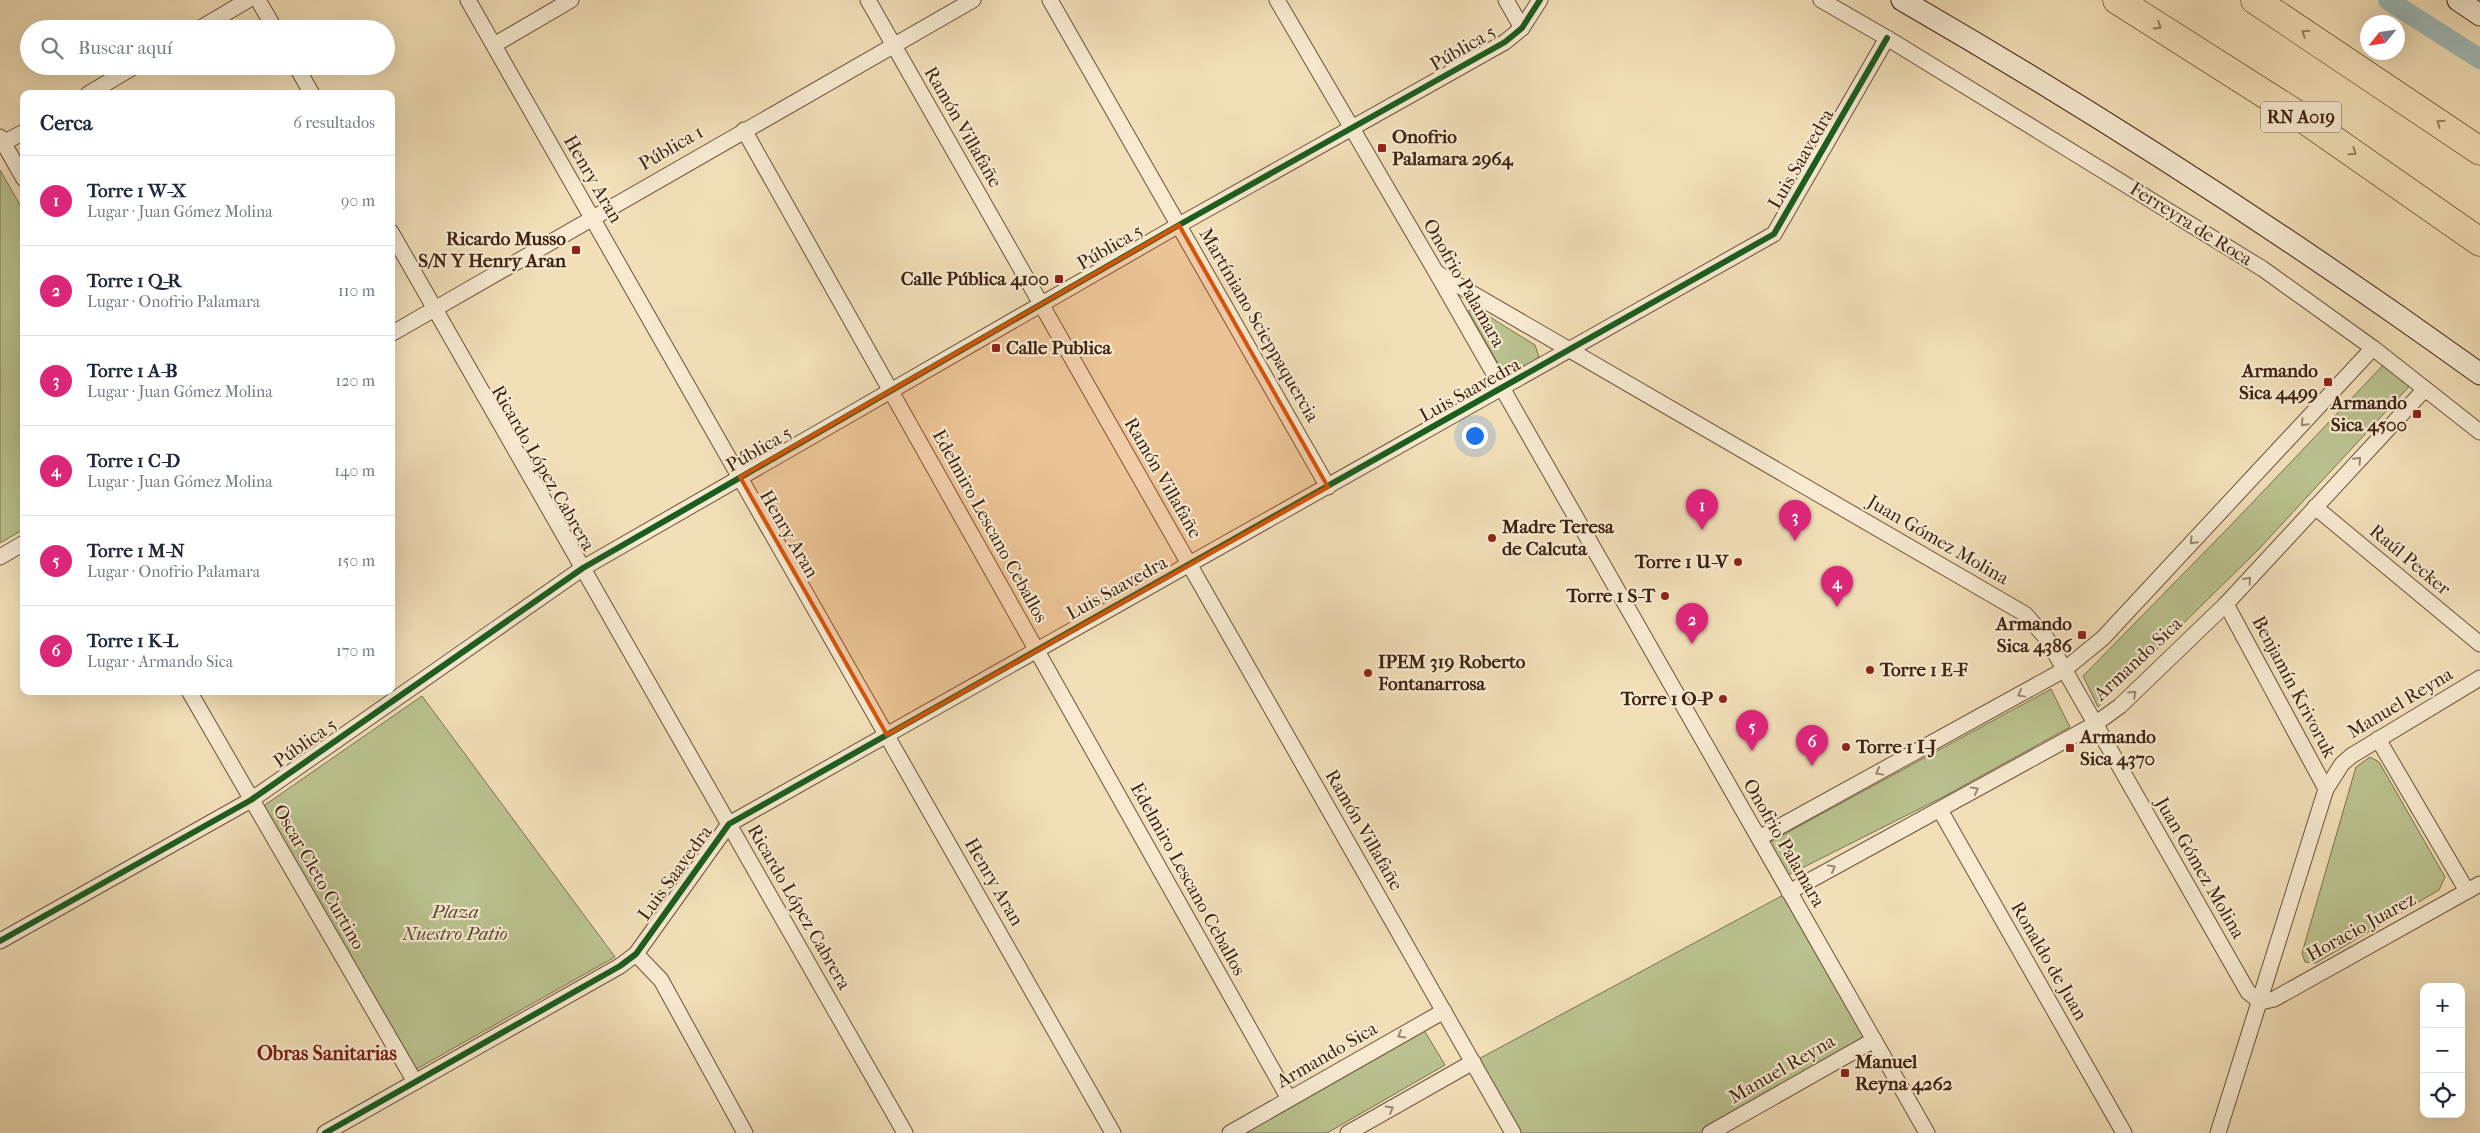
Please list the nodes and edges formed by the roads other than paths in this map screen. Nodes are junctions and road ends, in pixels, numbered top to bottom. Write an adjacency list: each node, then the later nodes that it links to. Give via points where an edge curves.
1 (248, 0): 17 (street)
2 (258, 0): 18 (street)
3 (468, 0): 22 (street, Henry Aran)
4 (572, 0): 22 (street)
5 (868, 0): 21 (street, Ramón Villafañe)
6 (973, 0): 21 (street, Pública 1)
7 (1050, 0): 34 (street, Martíniano Scieppaquercia)
8 (1278, 0): 27 (street, Onofrio Palamara)
9 (1506, 0): 19 (street)
10 (1540, 0): 19 (street, Pública 5)
11 (1821, 0): 20 (street, Ferreyra de Roca)
12 (1902, 0): 43 (street, Ferreyra de Roca, via 2228,199)
13 (2117, 0): 36 (highway, RN A019, one-way to 36, via 2301,117)
14 (2255, 0): 31 (highway, one-way to 14)
15 (2458, 0): 16 (street)
16 (2480, 14)
17 (214, 20)
18 (270, 20)
19 (1522, 28): 27 (street, Pública 5, via 1505,42)
20 (1887, 38): 41 (street, Ferreyra de Roca, via 2226,244); 42 (street, Luis Saavedra, via 1774,234)
21 (893, 44): 28 (street, Pública 1); 38 (street, Ramón Villafañe)
22 (494, 45): 33 (street, Henry Aran)
23 (120, 75): 25 (street)
24 (301, 75): 26 (street)
25 (95, 90)
26 (310, 90)
27 (1351, 129): 34 (street, Pública 5); 37 (street, Onofrio Palamara)
28 (744, 130): 33 (street, Pública 1); 46 (street, Edelmiro Lescano Ceballos)
29 (20, 133): 30 (street)
30 (2, 140): 32 (street)
31 (2480, 151)
32 (20, 172)
33 (592, 217): 39 (street, Pública 1); 48 (street, Henry Aran)
34 (1179, 225): 38 (street, Pública 5); 49 (street, Martíniano Scieppaquercia)
35 (395, 239): 39 (street, Ricardo López Cabrera)
36 (2480, 242)
37 (1436, 272): 42 (street, Juan Gómez Molina); 44 (street, Onofrio Palamara)
38 (1041, 304): 46 (street, Pública 5); 53 (street, Ramón Villafañe)
39 (435, 309): 40 (street, Pública 1); 54 (street, Ricardo López Cabrera)
40 (395, 332)
41 (2373, 348): 45 (street, Ferreyra de Roca); 58 (street, Armando Sica, one-way to 58, via 2103,638)
42 (1570, 350): 44 (street, Luis Saavedra); 58 (street, Juan Gómez Molina, via 2025,614 2047,638)
43 (2480, 374)
44 (1502, 389): 49 (street, Luis Saavedra); 68 (street, Onofrio Palamara)
45 (2425, 389): 47 (street, Ferreyra de Roca); 50 (street, Armando Sica, one-way to 45)
46 (890, 391): 48 (street, Pública 5); 57 (street, Edelmiro Lescano Ceballos)
47 (2480, 432)
48 (740, 477): 54 (street, Pública 5); 62 (street, Henry Aran)
49 (1328, 487): 53 (street, Luis Saavedra)
50 (2315, 507): 55 (street, Armando Sica, one-way to 50); 56 (street, Raúl Pecker)
51 (20, 545): 52 (street)
52 (0, 557)
53 (1190, 565): 57 (street, Luis Saavedra); 74 (street, Ramón Villafañe)
54 (583, 568): 65 (street, Pública 5); 67 (street, Ricardo López Cabrera)
55 (2226, 604): 61 (street, Armando Sica, one-way to 55, via 2120,706); 64 (street, Benjamín Krivoruk)
56 (2480, 644)
57 (1037, 651): 62 (street, Luis Saavedra); 78 (street, Edelmiro Lescano Ceballos)
58 (2064, 670): 61 (street, Juan Gómez Molina); 68 (street, Armando Sica, one-way to 68)
59 (2480, 678): 63 (street, Manuel Reyna)
60 (191, 695): 65 (street, Oscar Cleto Curtino)
61 (2095, 724): 66 (street, Armando Sica, one-way to 61); 73 (street, Juan Gómez Molina, via 2248,992)
62 (887, 735): 67 (street, Luis Saavedra); 83 (street, Henry Aran)
63 (2378, 739): 64 (street, Manuel Reyna, via 2342,764); 69 (street)
64 (2326, 789): 73 (street, Manuel Reyna)
65 (251, 800): 71 (street, Pública 5); 77 (street, Oscar Cleto Curtino)
66 (1940, 810): 70 (street, Armando Sica, one-way to 66); 88 (street, Ronaldo de Juan)
67 (729, 824): 72 (street, Luis Saavedra); 82 (street, Ricardo López Cabrera)
68 (1759, 838): 70 (street, Onofrio Palamara)
69 (2474, 887): 73 (street, Horacio Juarez, via 2274,999)
70 (1790, 892): 75 (street, Onofrio Palamara)
71 (0, 941)
72 (636, 954): 77 (street, Luis Saavedra); 81 (street, via 661,980)
73 (2261, 1002): 89 (street, Manuel Reyna)
74 (1444, 1011): 76 (street, Ramón Villafañe); 78 (street, Armando Sica, one-way to 78)
75 (1874, 1040): 79 (street, Manuel Reyna); 87 (street, Onofrio Palamara)
76 (1473, 1062): 85 (street, one-way to 76); 86 (street, Ramón Villafañe)
77 (415, 1082): 80 (street, Luis Saavedra)
78 (1289, 1099): 84 (street, Armando Sica)
79 (1712, 1132)
80 (325, 1133)
81 (745, 1133)
82 (905, 1133)
83 (1113, 1133)
84 (1230, 1133)
85 (1348, 1133)
86 (1513, 1133)
87 (1927, 1133)
88 (2124, 1133)
89 (2218, 1133)

